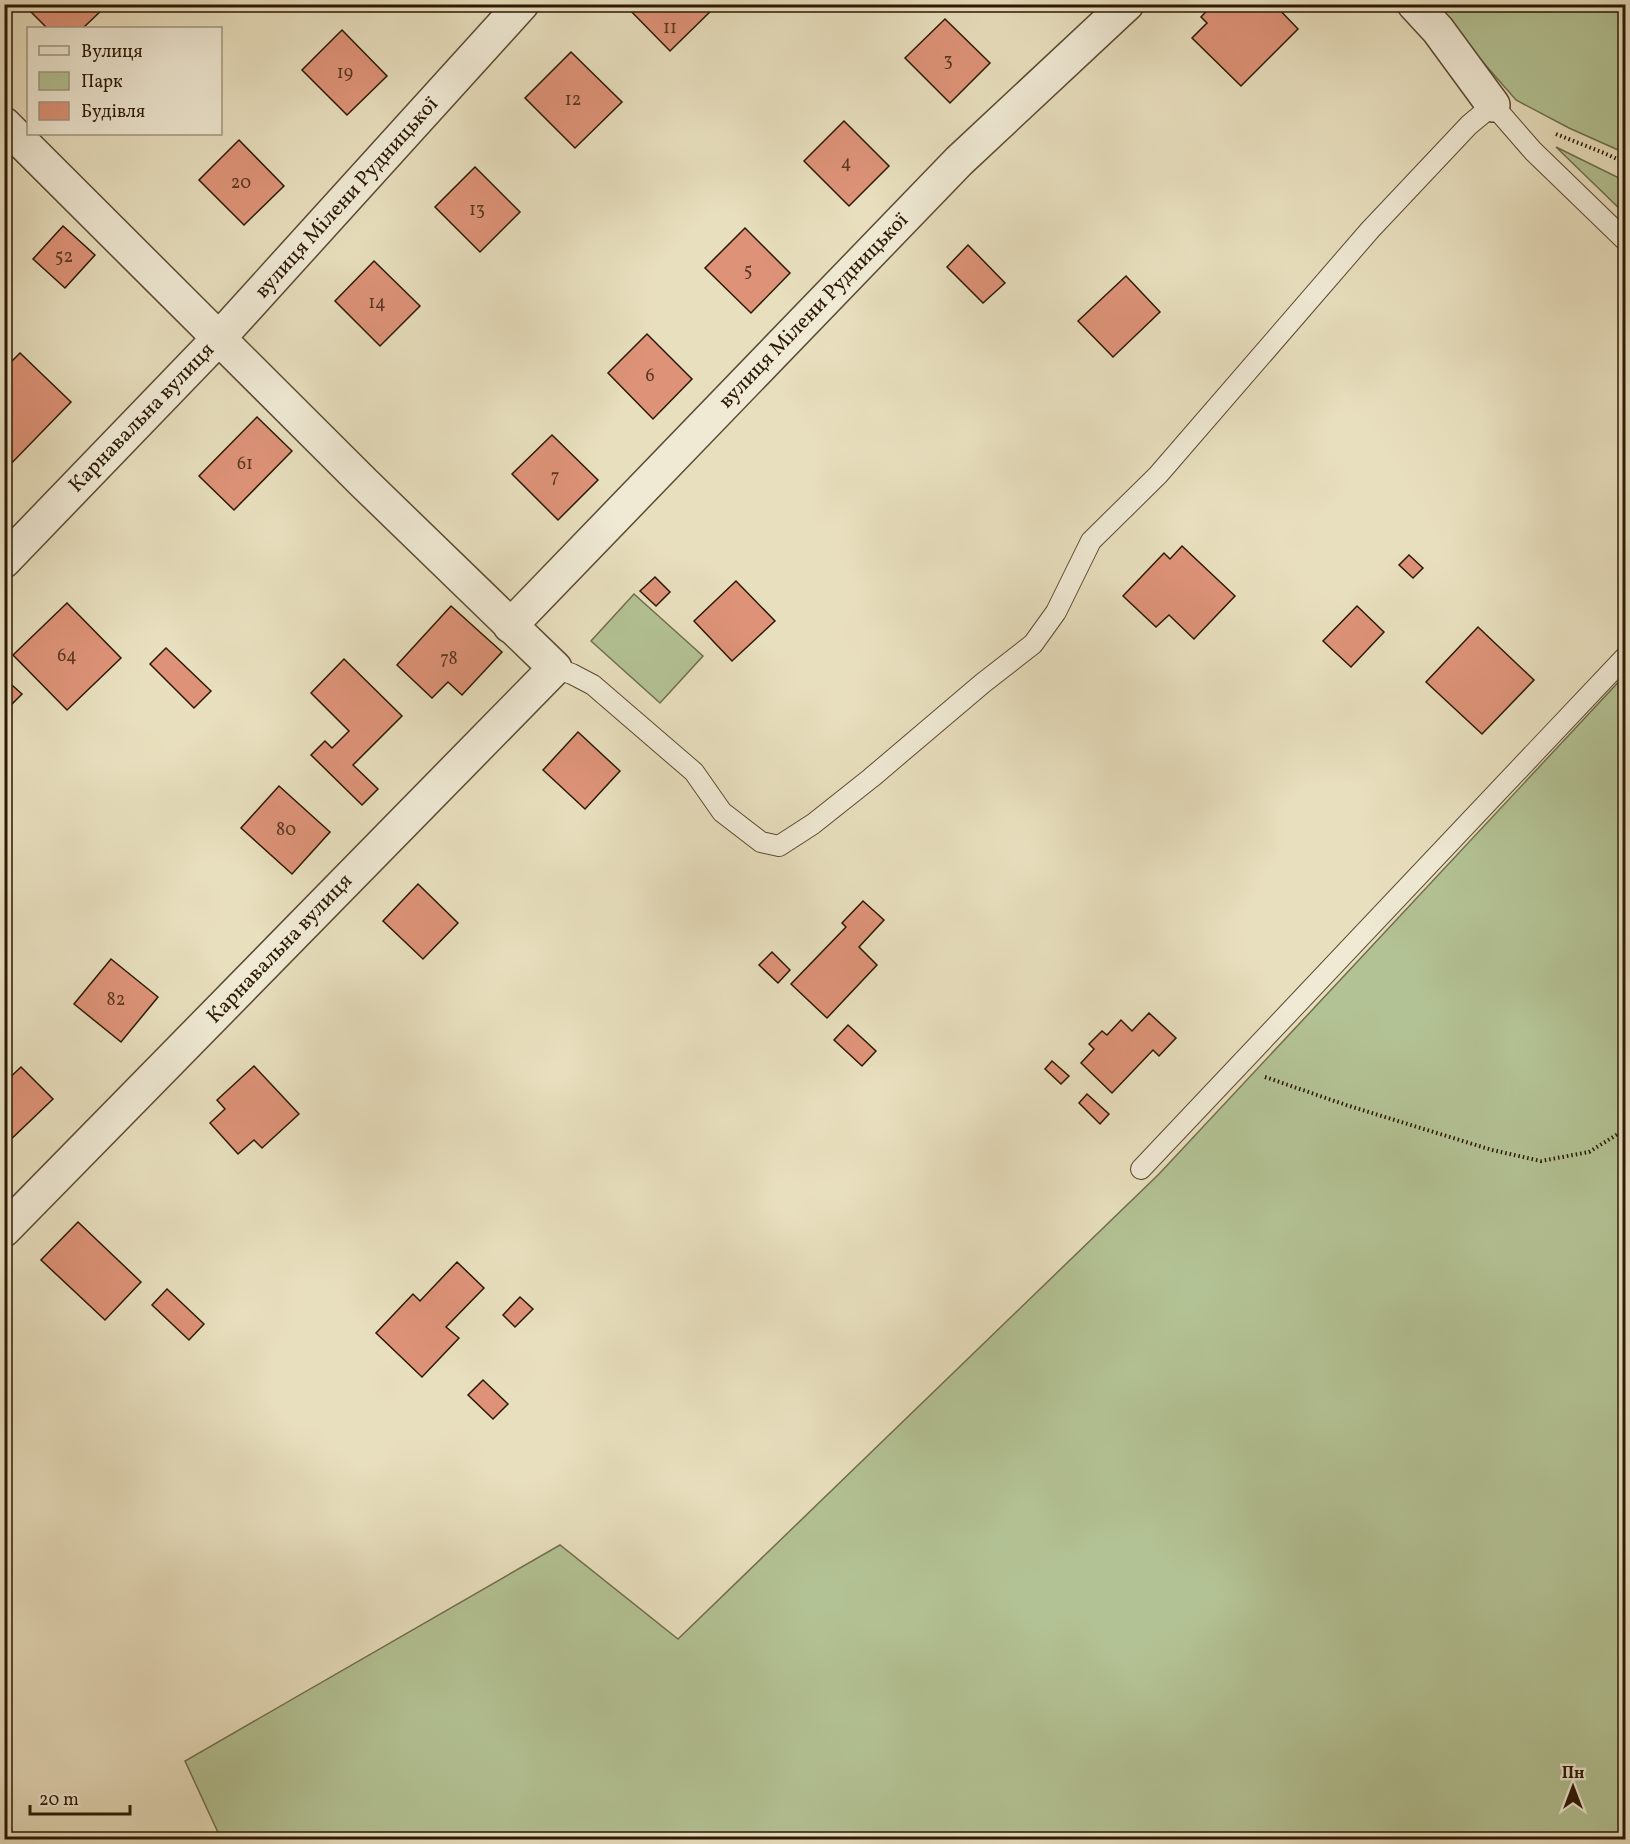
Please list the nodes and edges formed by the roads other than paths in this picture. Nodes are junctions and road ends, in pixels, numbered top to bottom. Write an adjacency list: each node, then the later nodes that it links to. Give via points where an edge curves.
1 (522, 4): 7 (street, вулиця Мілени Рудницької)
2 (1127, 4): 9 (street, вулиця Мілени Рудницької, via 959,160)
3 (1414, 4): 4 (street)
4 (1493, 105): 6 (lane, via 1533,151); 11 (lane, via 1469,125 1370,230 1158,475 1091,541 1056,612 1033,644 871,778 779,846 761,842 722,812 694,771 593,685)
5 (4, 124): 7 (street, Карнавальна вулиця)
6 (1626, 241)
7 (219, 338): 8 (street, Карнавальна вулиця); 9 (street)
8 (4, 561)
9 (510, 626): 11 (street)
10 (1626, 656): 12 (lane)
11 (555, 668): 13 (street, Карнавальна вулиця)
12 (1141, 1169)
13 (4, 1230)

